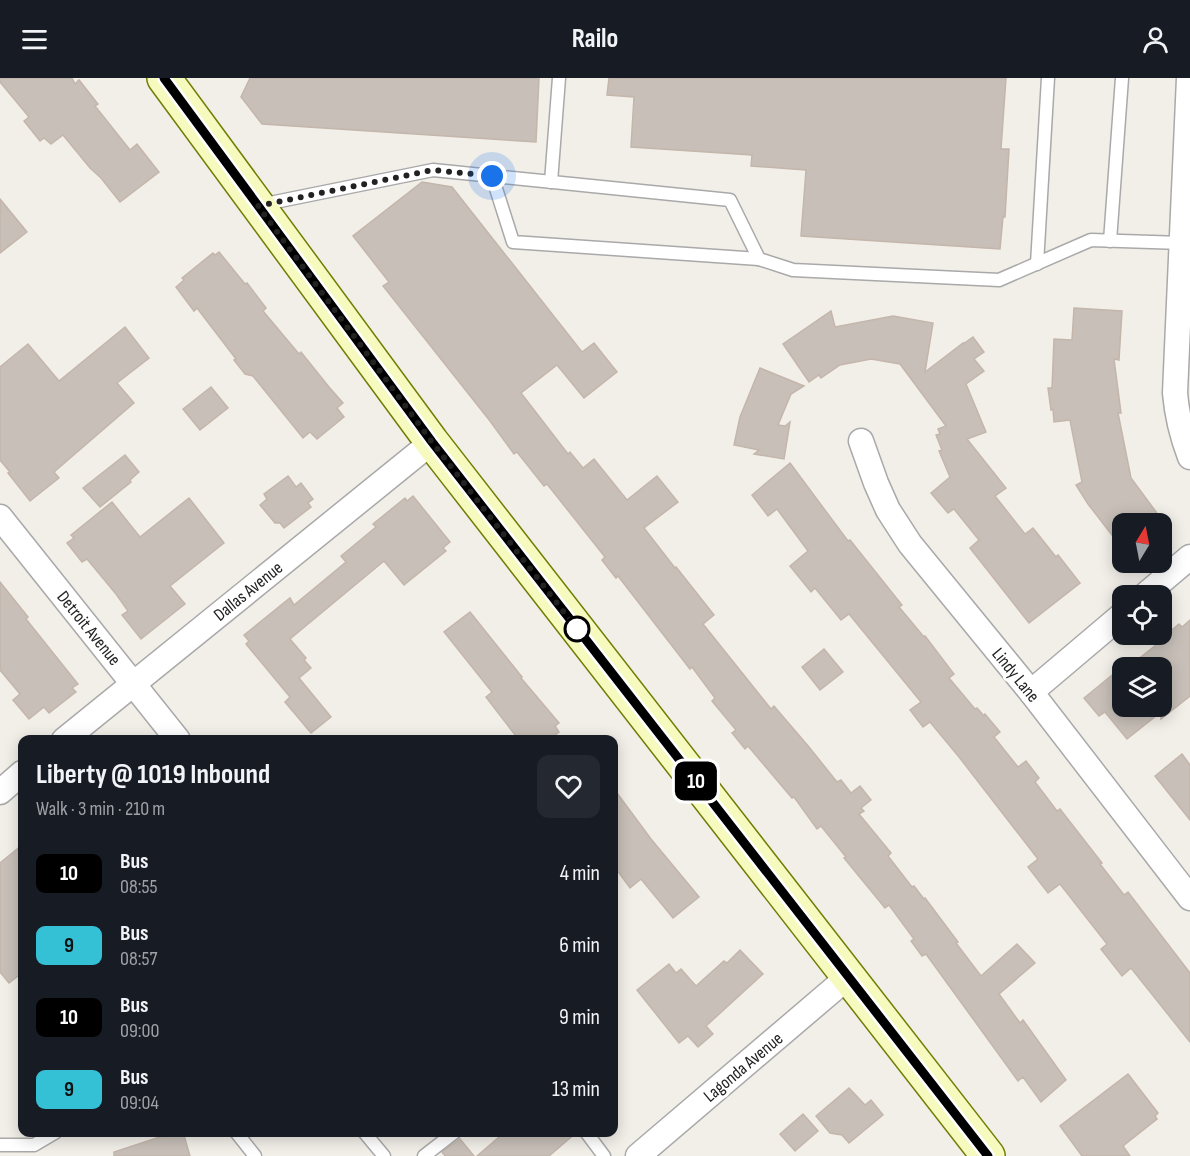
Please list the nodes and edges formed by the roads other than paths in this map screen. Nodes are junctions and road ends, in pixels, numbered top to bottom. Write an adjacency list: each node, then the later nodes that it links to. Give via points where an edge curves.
1 (164, 78): 8 (main road)
2 (559, 78): 7 (lane)
3 (1048, 78): 13 (lane)
4 (1122, 78): 10 (lane)
5 (1189, 78): 9 (street)
6 (492, 176): 7 (lane); 8 (lane, via 433,170); 12 (lane, via 513,242)
7 (551, 182): 12 (lane, via 730,200)
8 (258, 206): 15 (main road)
9 (1186, 213): 11 (street)
10 (1110, 241): 11 (lane); 13 (lane, via 1091,240)
11 (1184, 255): 16 (street, via 1175,393 1182,437)
12 (759, 259): 13 (lane, via 793,270 999,280)
13 (1037, 264)
14 (861, 441): 22 (street, Lindy Lane, via 888,510 910,544)
15 (432, 442): 21 (street, Dallas Avenue); 28 (main road)
16 (1190, 457)
17 (0, 517): 21 (street, Detroit Avenue)
18 (1190, 557): 19 (street)
19 (1157, 585)
20 (1112, 623): 22 (street)
21 (133, 684): 23 (street, Dallas Avenue); 24 (street, Detroit Avenue)
22 (1031, 692): 27 (street, Lindy Lane)
23 (70, 735)
24 (174, 735)
25 (18, 776): 26 (street)
26 (0, 792)
27 (1187, 890)
28 (848, 977): 39 (street, Lagonda Avenue); 40 (main road)
29 (48, 1137): 34 (lane, via 34,1145)
30 (240, 1137): 35 (lane)
31 (368, 1137): 36 (lane)
32 (449, 1137): 37 (lane)
33 (590, 1137): 38 (lane)
34 (0, 1145)
35 (255, 1156)
36 (384, 1156)
37 (424, 1156)
38 (604, 1156)
39 (638, 1156)
40 (988, 1156)

